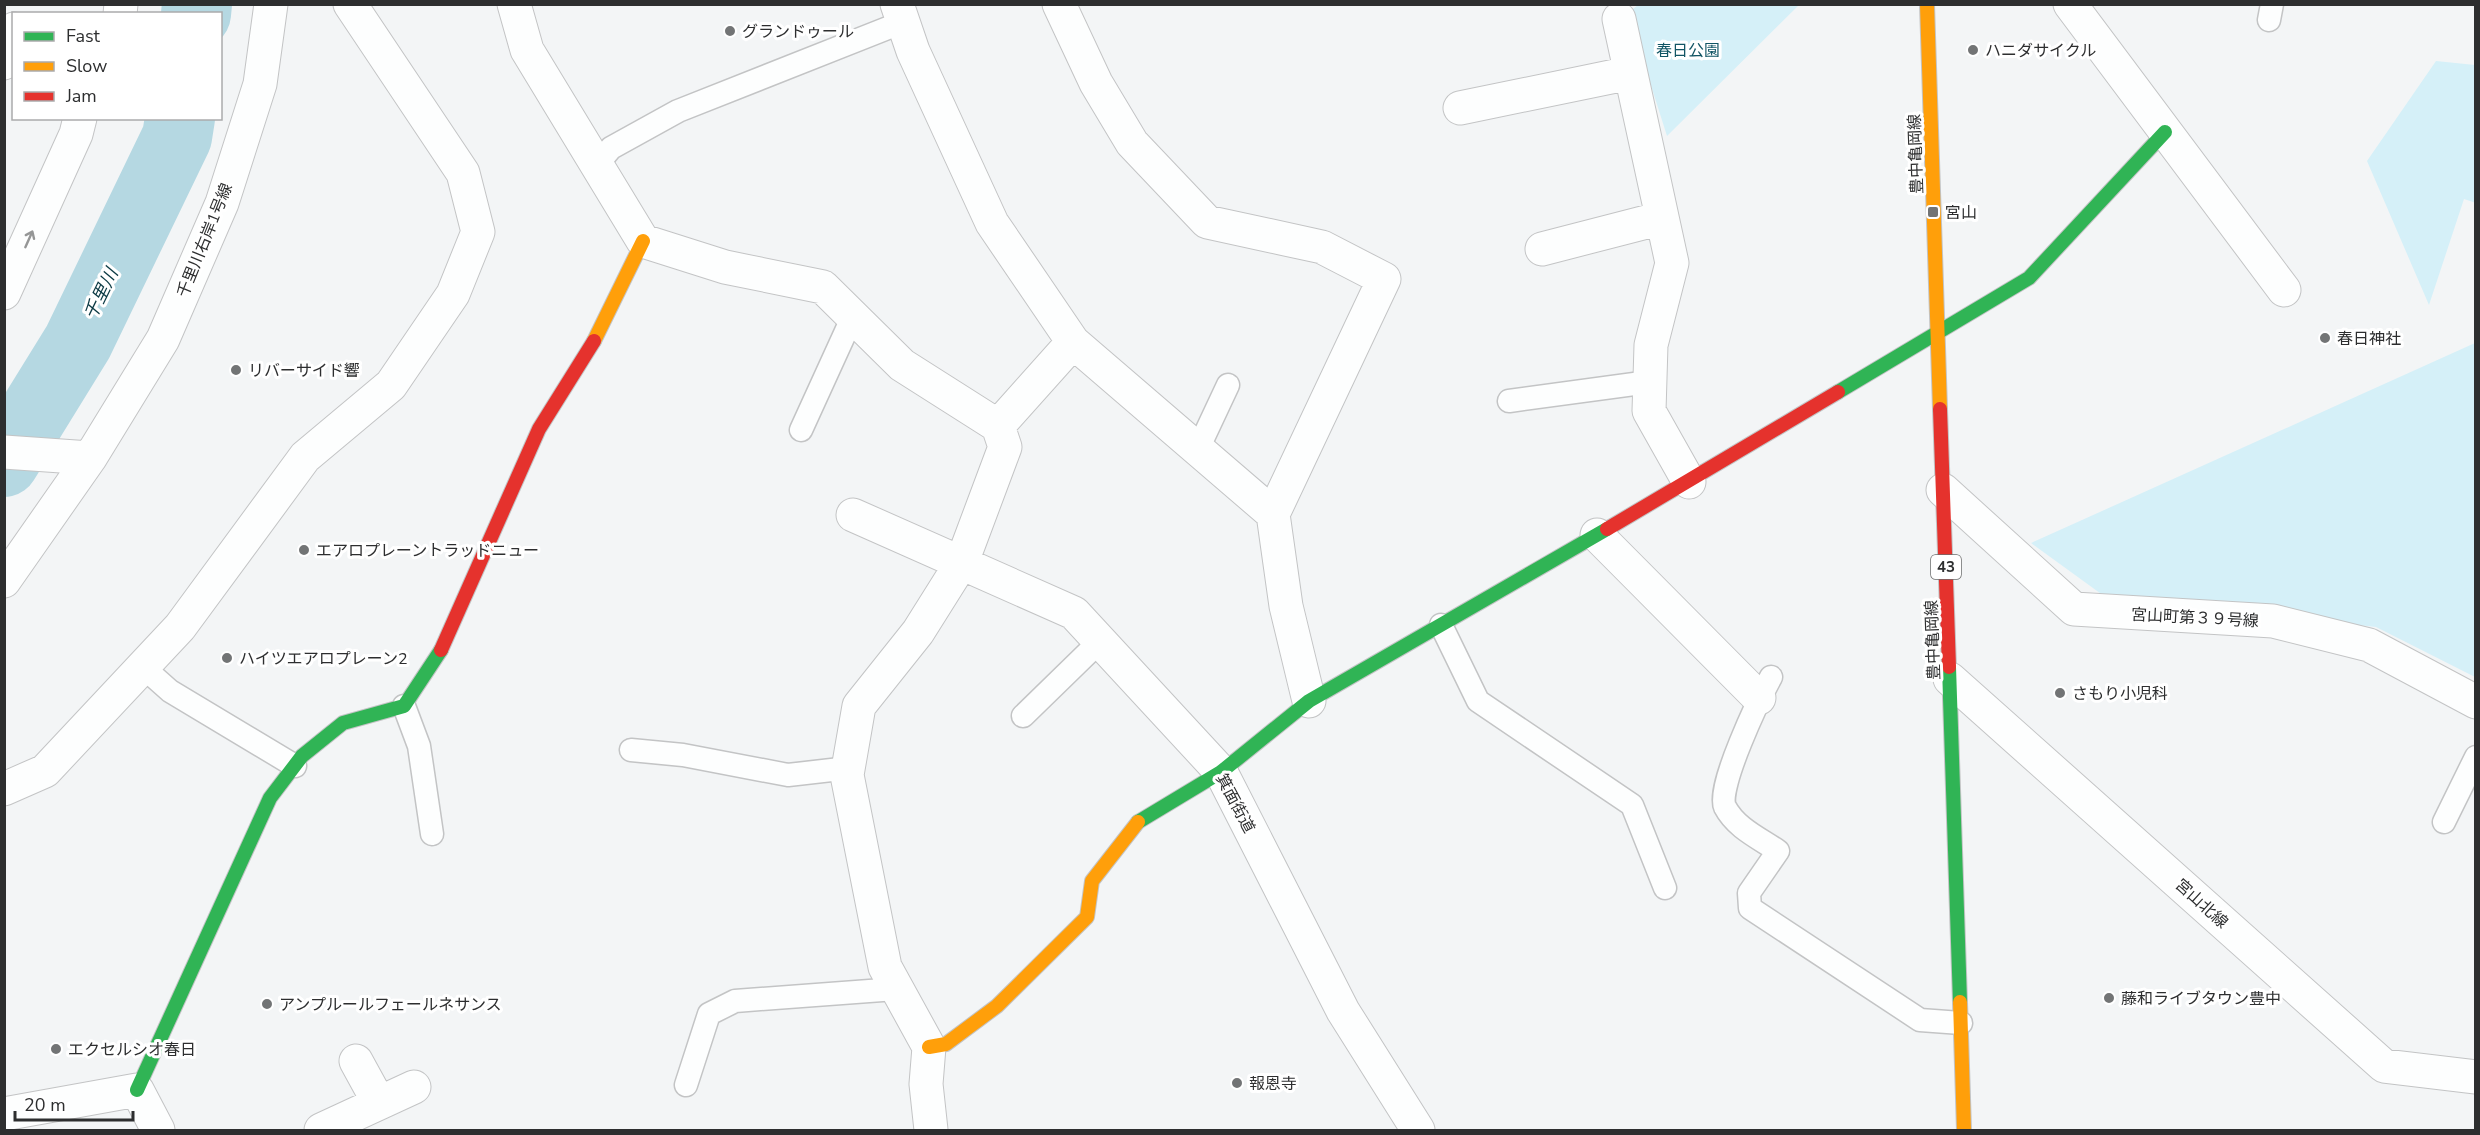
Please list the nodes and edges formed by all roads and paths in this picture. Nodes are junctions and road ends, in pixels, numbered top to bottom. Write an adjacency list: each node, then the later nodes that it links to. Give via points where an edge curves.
1 (271, 4): 31 (street, 千里川右岸1号線, via 260,84 222,203 163,339)
2 (350, 4): 41 (street, via 463,173 478,232 453,294 391,385 305,457 180,627)
3 (514, 4): 15 (street, via 527,50)
4 (1059, 4): 34 (street, via 1096,83 1132,143 1207,222 1322,247 1384,279)
5 (1927, 4): 22 (street, 豊中亀岡線 / 43)
6 (2070, 4): 14 (street)
7 (900, 13): 15 (lane, via 678,111 610,148); 23 (street, via 913,51 992,223)
8 (1618, 19): 11 (street)
9 (12, 36): 10 (street)
10 (4, 65)
11 (1630, 73): 12 (street); 16 (street)
12 (1460, 108)
13 (80, 120): 20 (street, one-way to 13)
14 (2165, 132): 19 (street); 22 (street, via 2029,278)
15 (597, 165): 17 (street)
16 (1662, 218): 18 (street); 24 (street, via 1672,263 1650,345)
17 (643, 241): 21 (street, via 725,267 823,287); 46 (street, via 591,346 538,429 437,659)
18 (1542, 249)
19 (2284, 290)
20 (4, 293)
21 (852, 316): 27 (street, via 902,364); 28 (lane)
22 (1936, 333): 32 (street); 33 (street, 豊中亀岡線 / 43)
23 (1073, 342): 27 (street); 29 (street)
24 (1649, 382): 26 (lane); 32 (street, via 1648,411)
25 (1228, 385): 29 (lane)
26 (1509, 401)
27 (998, 426): 37 (street, via 1005,447)
28 (801, 430)
29 (1198, 449): 34 (street)
30 (4, 452): 31 (street)
31 (90, 458): 38 (street, 千里川右岸1号線)
32 (1689, 482): 36 (street)
33 (1943, 490): 42 (street, 豊中亀岡線 / 43); 45 (street, 宮山町第３９号線, via 2074,609 2273,621 2369,645)
34 (1273, 513): 44 (street, via 1286,606)
35 (853, 515): 37 (street, 箕面街道)
36 (1597, 535): 39 (street); 43 (street)
37 (962, 562): 40 (street, 箕面街道, via 1074,614); 51 (street, via 918,632 859,706)
38 (4, 581)
39 (1441, 625): 44 (street); 56 (lane, via 1478,701 1632,805)
40 (1100, 641): 47 (lane); 52 (street, 箕面街道)
41 (143, 667): 50 (lane, via 170,691); 53 (street, via 45,771)
42 (1950, 679): 58 (street, 豊中亀岡線 / 43); 61 (street, 宮山北線, via 2384,1066)
43 (1765, 688): 58 (lane, via 1726,782 1724,804 1736,824 1778,851 1749,893 1750,908 1920,1020)
44 (1309, 701): 52 (street)
45 (2475, 702)
46 (404, 706): 50 (street, via 343,723); 55 (lane, via 419,746)
47 (1023, 716)
48 (632, 750): 51 (lane, via 788,775)
49 (2475, 757): 54 (lane)
50 (295, 766): 64 (street, via 270,798)
51 (849, 768): 57 (street, via 885,968)
52 (1221, 772): 59 (street, via 1141,819 1092,881 1087,917 997,1006 946,1044); 70 (street, 箕面街道, via 1343,1011)
53 (4, 789)
54 (2444, 822)
55 (432, 834)
56 (1665, 888)
57 (896, 989): 59 (street); 62 (lane, via 735,1001 709,1014)
58 (1961, 1023): 71 (street, 豊中亀岡線 / 43)
59 (929, 1047): 69 (street, via 926,1084)
60 (356, 1061): 65 (street)
61 (2475, 1077)
62 (686, 1085)
63 (414, 1087): 65 (street)
64 (136, 1090): 66 (street); 67 (street)
65 (379, 1103): 68 (street)
66 (17, 1118)
67 (158, 1131)
68 (321, 1131)
69 (931, 1131)
70 (1418, 1131)
71 (1964, 1131)

